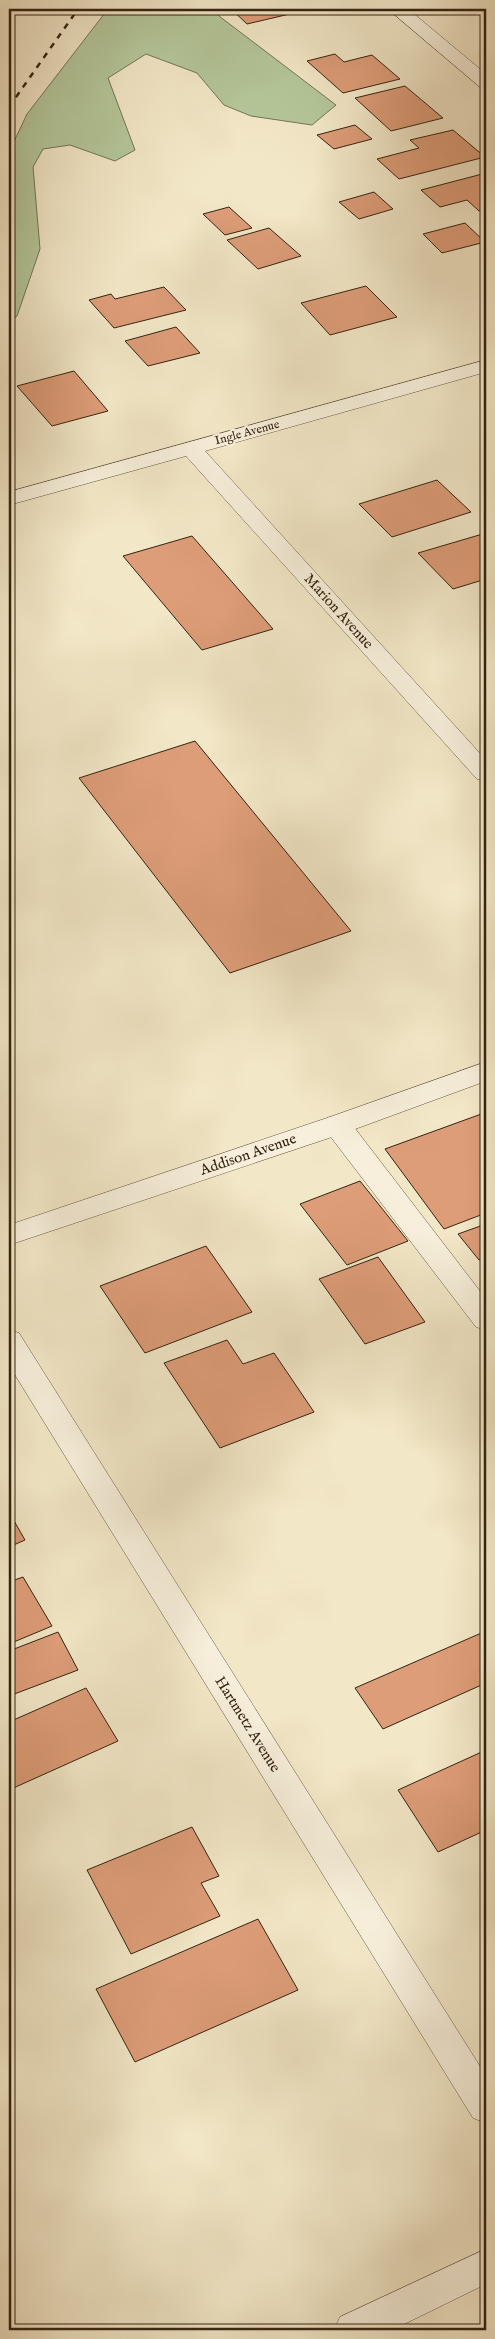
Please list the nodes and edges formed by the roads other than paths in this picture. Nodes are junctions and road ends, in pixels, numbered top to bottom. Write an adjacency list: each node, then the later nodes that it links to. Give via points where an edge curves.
1 (397, 9): 2 (street)
2 (486, 83)
3 (486, 366): 4 (street, Ingle Avenue)
4 (190, 448): 5 (street, Ingle Avenue); 6 (street, Marion Avenue)
5 (9, 499)
6 (486, 774)
7 (486, 1071): 8 (street, Addison Avenue)
8 (337, 1125): 9 (street, Addison Avenue); 10 (street)
9 (9, 1235)
10 (486, 1319)
11 (9, 1341): 12 (street, Hartmetz Avenue)
12 (486, 2107)
13 (486, 2266): 14 (street)
14 (353, 2330)

